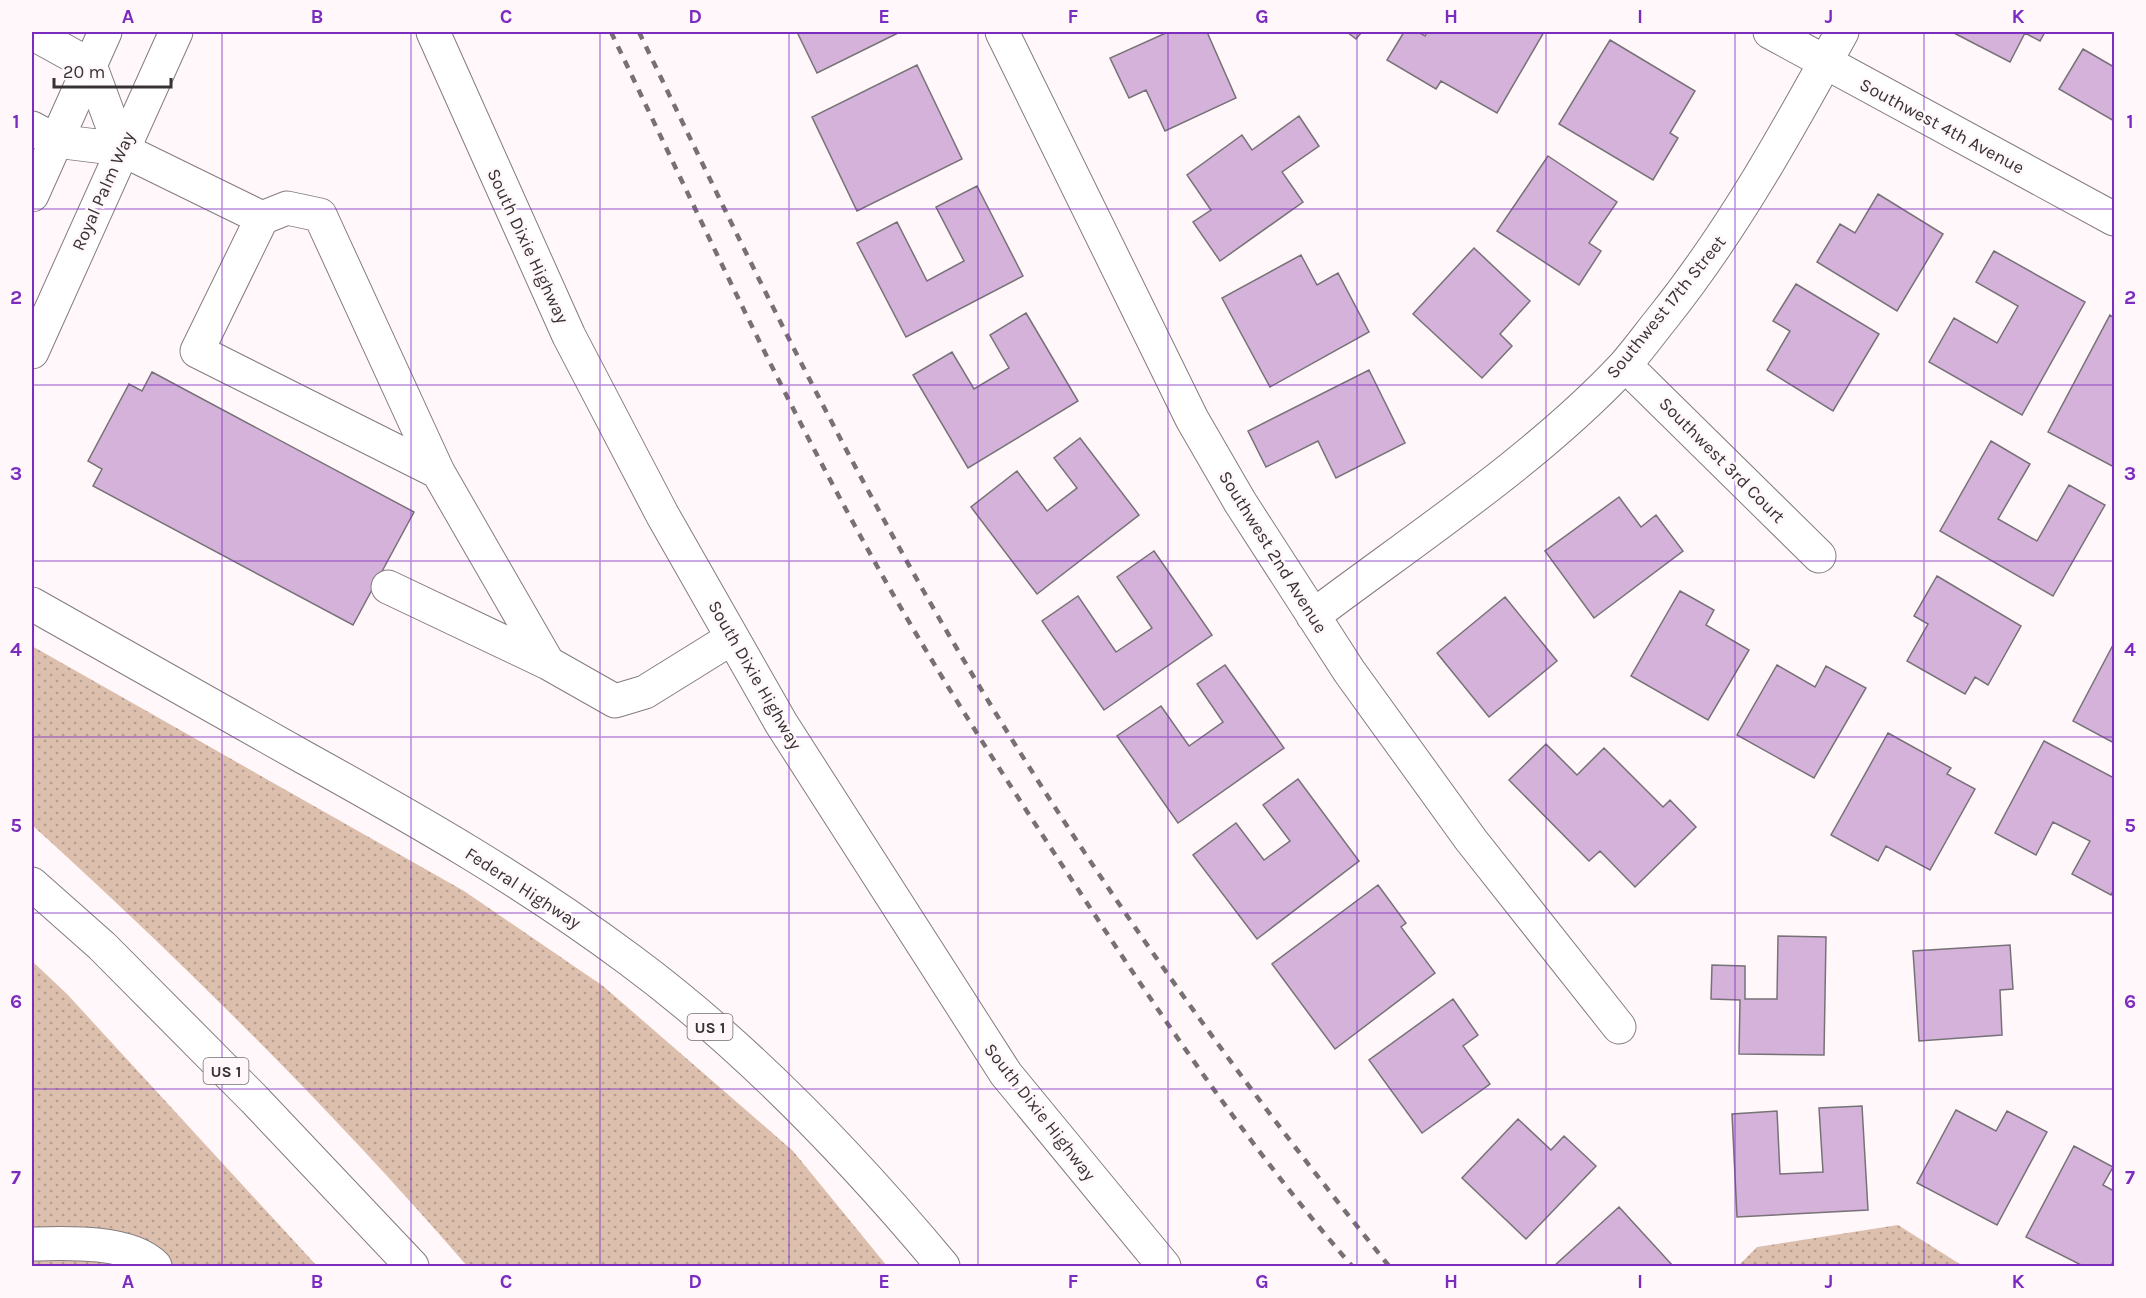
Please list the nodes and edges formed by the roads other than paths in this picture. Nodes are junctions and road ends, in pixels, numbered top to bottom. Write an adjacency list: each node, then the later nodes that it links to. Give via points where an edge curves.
1 (105, 32): 9 (main road)
2 (176, 32): 11 (main road, Royal Palm Way)
3 (433, 32): 22 (main road, South Dixie Highway, via 569,336)
4 (1002, 32): 21 (main road, Southwest 2nd Avenue, via 1192,419)
5 (1770, 32): 8 (main road, Southwest 4th Avenue)
6 (1842, 32): 8 (main road, Southwest 17th Street)
7 (32, 33): 9 (main road)
8 (1825, 63): 14 (main road, Southwest 4th Avenue); 16 (main road, Southwest 17th Street, via 1732,224)
9 (90, 65): 10 (main road); 11 (main road)
10 (44, 134): 11 (main road); 12 (main road)
11 (121, 149): 13 (main road); 15 (main road, Royal Palm Way)
12 (32, 195)
13 (262, 218): 17 (main road, via 287,208 320,215); 17 (main road, via 197,351)
14 (2115, 219)
15 (32, 352)
16 (1625, 365): 18 (main road, Southwest 3rd Court); 21 (main road, Southwest 17th Street, via 1570,418 1504,472)
17 (438, 472): 23 (main road)
18 (1819, 556)
19 (388, 586): 23 (main road)
20 (32, 604): 29 (main road, Federal Highway / US 1, via 438,832 631,961 732,1045 808,1117)
21 (1313, 616): 25 (main road, Southwest 2nd Avenue, via 1471,840)
22 (732, 638): 23 (main road, via 645,692 615,701); 30 (main road, South Dixie Highway, via 780,723 1006,1074)
23 (548, 663)
24 (32, 884): 28 (main road, US 1, via 102,946)
25 (1619, 1027)
26 (32, 1244): 27 (main road, via 90,1242 125,1251)
27 (155, 1266)
28 (412, 1266)
29 (943, 1266)
30 (1164, 1266)

